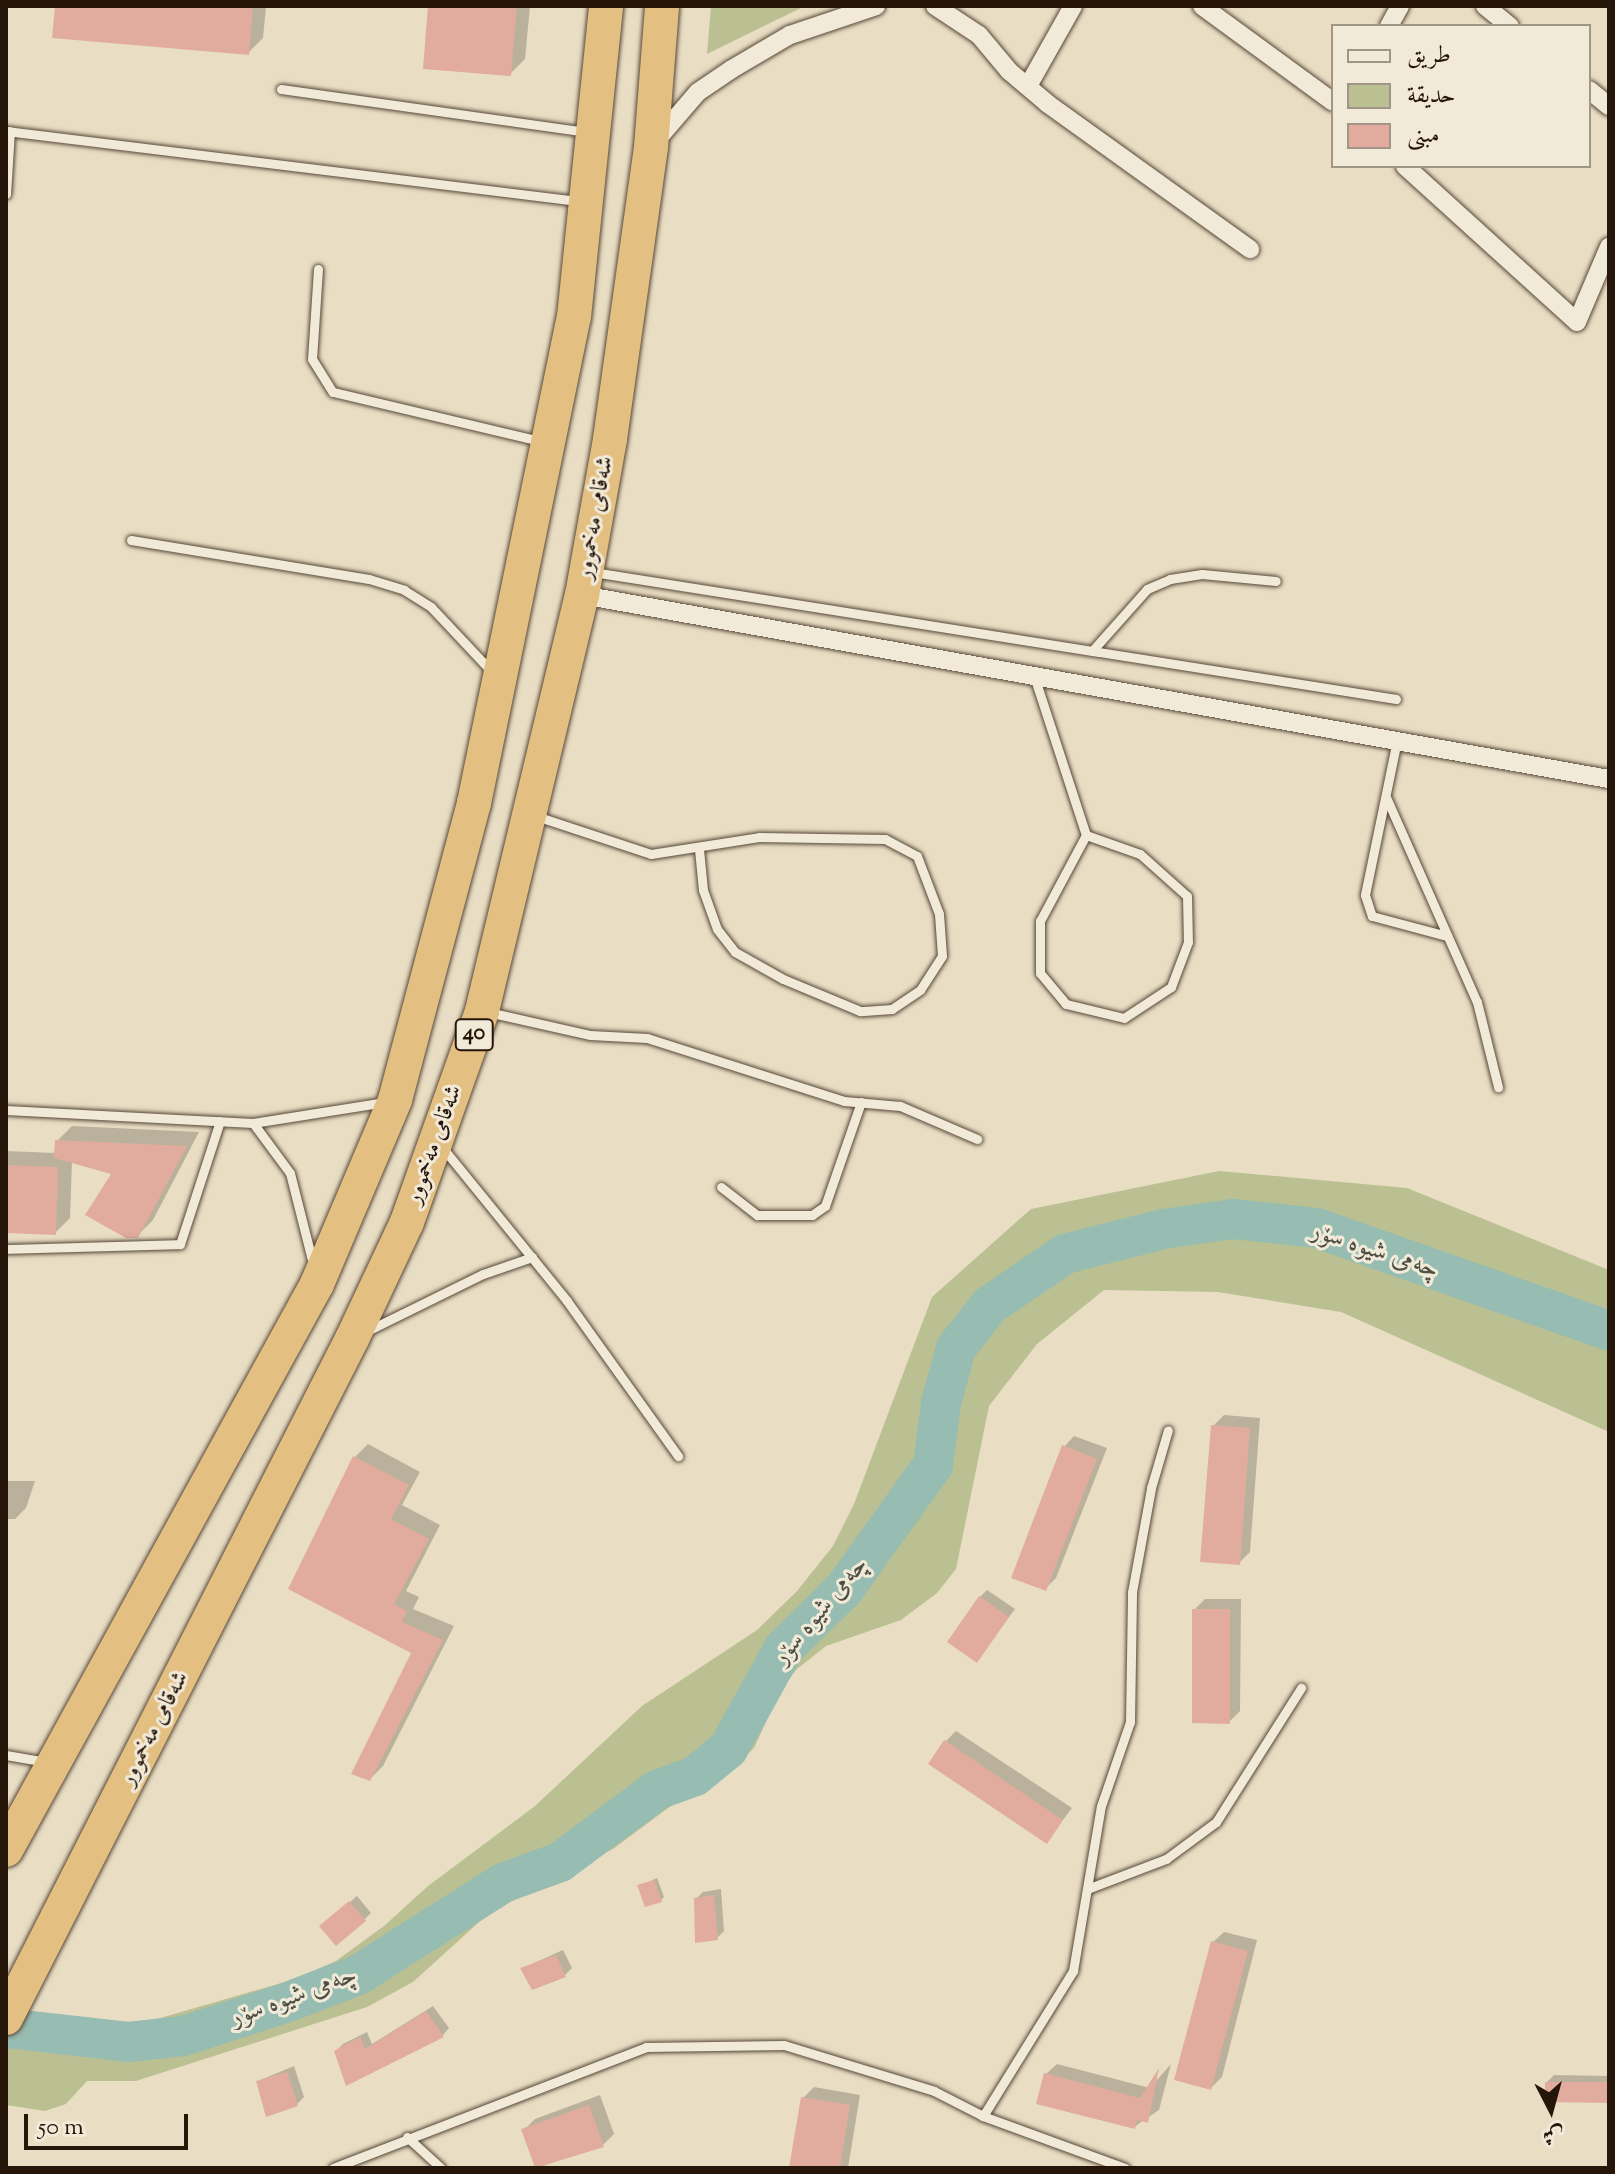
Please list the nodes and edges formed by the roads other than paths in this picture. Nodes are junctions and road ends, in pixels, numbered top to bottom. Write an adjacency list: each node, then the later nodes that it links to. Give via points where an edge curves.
1 (606, 6): 17 (highway)
2 (662, 6): 18 (highway, شەقامی مەخموور / 40)
3 (876, 6): 18 (street, via 790,35 732,69 698,92)
4 (935, 6): 11 (street, via 979,35)
5 (1073, 6): 11 (street)
6 (1202, 6): 14 (street)
7 (1400, 6): 9 (street)
8 (1485, 6): 10 (street)
9 (1390, 24)
10 (1508, 24)
11 (1028, 86): 23 (street)
12 (281, 89): 17 (lane)
13 (1591, 92): 15 (street)
14 (1331, 101)
15 (1609, 106)
16 (8, 131): 20 (lane); 21 (lane)
17 (594, 134): 21 (highway)
18 (651, 147): 28 (highway, شەقامی مەخموور / 40, via 622,366)
19 (1407, 168): 22 (street, via 1577,322)
20 (6, 194)
21 (587, 202): 25 (highway, 40, via 574,317)
22 (1609, 247)
23 (1250, 249)
24 (318, 269): 25 (lane, via 312,359 333,392)
25 (548, 443): 31 (highway, 40)
26 (131, 540): 31 (lane, via 369,579 404,590 431,607)
27 (1276, 581): 29 (lane, via 1202,574 1170,579 1147,589)
28 (584, 583): 29 (lane); 30 (street); 37 (highway, شەقامی مەخموور / 40)
29 (1092, 651): 32 (lane)
30 (1034, 676): 33 (street); 38 (lane)
31 (501, 681): 36 (highway, 40)
32 (1396, 699)
33 (1397, 740): 34 (street); 35 (lane)
34 (1609, 779)
35 (1386, 797): 40 (lane); 40 (lane, via 1365,895 1372,916)
36 (474, 803): 37 (highway); 43 (highway, 40)
37 (529, 814): 39 (lane, via 651,854); 41 (highway, شەقامی مەخموور / 40)
38 (1086, 835): 38 (lane, via 1140,854 1187,896 1188,942 1171,987 1124,1018 1066,1004 1040,973 1040,921)
39 (699, 849): 39 (lane, via 703,890 717,929 735,952 783,979 860,1011 892,1009 920,990 942,956 939,914 917,856 885,839 812,834 759,837)
40 (1447, 936): 42 (lane, via 1477,1002)
41 (482, 1011): 44 (lane, via 590,1035 647,1038); 49 (highway, شەقامی مەخموور / 40)
42 (1498, 1087)
43 (395, 1100): 47 (lane); 53 (highway, 40)
44 (861, 1102): 48 (lane, via 900,1106); 50 (lane, via 825,1206 812,1215 757,1215)
45 (6, 1110): 46 (lane)
46 (220, 1121): 47 (lane); 51 (lane, via 180,1244)
47 (253, 1123): 53 (lane, via 290,1173)
48 (977, 1139)
49 (437, 1142): 52 (lane); 54 (highway, شەقامی مەخموور / 40, via 407,1222)
50 (721, 1187)
51 (6, 1249)
52 (532, 1257): 54 (lane, via 483,1274); 56 (lane)
53 (317, 1284): 59 (highway, 40)
54 (352, 1339): 62 (highway, شەقامی مەخموور / 40)
55 (1168, 1430): 61 (lane, via 1151,1488 1132,1592 1130,1722 1101,1806)
56 (678, 1456)
57 (1301, 1688): 61 (lane, via 1216,1822 1166,1859)
58 (6, 1755): 59 (lane)
59 (54, 1763): 60 (highway, 40)
60 (6, 1850)
61 (1087, 1889): 63 (lane, via 1073,1971)
62 (6, 2018)
63 (983, 2116): 64 (lane, via 934,2091 784,2045 646,2047); 67 (lane)
64 (407, 2137): 65 (lane); 66 (lane)
65 (333, 2168)
66 (441, 2168)
67 (1125, 2168)

